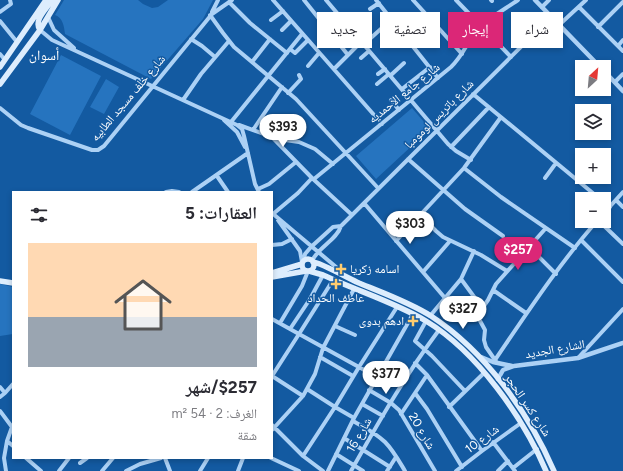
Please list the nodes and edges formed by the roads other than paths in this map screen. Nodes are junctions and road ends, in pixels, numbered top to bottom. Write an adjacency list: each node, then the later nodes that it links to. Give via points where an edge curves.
1 (10, 0): 22 (street, via 11,4)
2 (45, 0): 46 (main road)
3 (52, 0): 37 (main road, via 38,22)
4 (58, 0): 29 (main road)
5 (218, 0): 28 (street)
6 (272, 0): 21 (street)
7 (304, 0): 63 (street)
8 (326, 0): 23 (street)
9 (414, 0): 62 (street)
10 (456, 0): 25 (street)
11 (518, 0): 26 (street, شارع جامع الاحمديه)
12 (535, 0): 18 (street)
13 (549, 0): 18 (street)
14 (586, 0): 19 (street)
15 (231, 1): 28 (street, شارع خلف مسجد الطابيه); 42 (street, via 250,23)
16 (378, 2): 20 (street); 24 (street)
17 (623, 2): 34 (street)
18 (542, 7): 27 (street)
19 (579, 7): 32 (street); 34 (street)
20 (370, 9)
21 (282, 11): 30 (street); 31 (street)
22 (0, 12)
23 (336, 12)
24 (386, 12)
25 (468, 12)
26 (501, 12)
27 (546, 12)
28 (211, 14): 41 (street, شارع خلف مسجد الطابيه); 45 (street)
29 (48, 16): 37 (main road); 56 (street, via 56,33)
30 (271, 20)
31 (291, 21): 38 (street); 39 (street)
32 (563, 21)
33 (0, 22): 46 (street)
34 (598, 27): 48 (street)
35 (380, 29): 40 (street)
36 (563, 29): 68 (street)
37 (40, 30): 47 (main road); 56 (street, via 49,38)
38 (282, 30)
39 (302, 34): 43 (street); 55 (street)
40 (372, 36)
41 (191, 39): 65 (street); 86 (street, شارع خلف مسجد الطابيه)
42 (270, 39): 61 (street); 69 (street)
43 (308, 40): 55 (street, via 296,53); 59 (street)
44 (623, 40): 48 (street)
45 (229, 41): 65 (street); 69 (street)
46 (17, 42): 47 (main road, via 26,38); 67 (main road)
47 (30, 43): 84 (main road)
48 (618, 46): 58 (street)
49 (357, 48): 63 (street)
50 (366, 48): 57 (street)
51 (415, 48): 73 (street)
52 (466, 48): 62 (street, شارع جامع الاحمديه)
53 (503, 48): 64 (street)
54 (519, 48): 64 (street, شارع باتريس لومومبا)
55 (290, 49): 61 (street)
56 (78, 51): 86 (street)
57 (369, 51): 66 (street); 75 (street)
58 (623, 51)
59 (319, 53): 71 (street); 74 (street)
60 (0, 54): 67 (street)
61 (287, 54): 80 (street)
62 (462, 54): 81 (street, شارع جامع الاحمديه)
63 (348, 55): 74 (street)
64 (511, 56): 91 (street, شارع باتريس لومومبا)
65 (215, 57): 92 (street)
66 (361, 58)
67 (5, 60): 72 (main road)
68 (593, 60)
69 (252, 62): 80 (street)
70 (404, 63): 77 (street)
71 (308, 66)
72 (0, 67)
73 (430, 67): 81 (street); 88 (street)
74 (334, 69): 101 (street)
75 (385, 69): 76 (street); 77 (street)
76 (378, 74)
77 (390, 74): 85 (street); 88 (street)
78 (623, 74): 83 (street)
79 (298, 75): 90 (street, via 301,79)
80 (269, 76): 87 (street); 100 (street)
81 (438, 78): 94 (street, شارع جامع الاحمديه)
82 (611, 78): 83 (street)
83 (615, 82): 89 (street)
84 (0, 84)
85 (378, 84)
86 (152, 86): 92 (street); 96 (street, شارع خلف مسجد الطابيه, via 104,146 95,150 21,125)
87 (282, 87): 90 (street); 103 (street)
88 (402, 89): 94 (street)
89 (623, 91)
90 (288, 93): 108 (street)
91 (473, 94): 95 (street); 104 (street, شارع باتريس لومومبا)
92 (182, 100): 98 (street)
93 (391, 100): 97 (street)
94 (412, 100): 97 (street, شارع جامع الاحمديه); 104 (street)
95 (489, 107): 99 (street); 106 (street)
96 (0, 108)
97 (399, 110): 101 (street, شارع جامع الاحمديه)
98 (220, 117): 100 (street); 107 (street, via 235,130)
99 (501, 117): 110 (street); 112 (street)
100 (231, 122): 102 (street)
101 (382, 124): 108 (street, شارع جامع الاحمديه)
102 (237, 125): 103 (street); 107 (street, via 243,132)
103 (253, 130): 105 (street)
104 (437, 130): 106 (street); 109 (street, شارع باتريس لومومبا)
105 (271, 136): 111 (street); 113 (street, via 311,147)
106 (451, 146): 110 (street)
107 (248, 153): 115 (street); 121 (street)
108 (346, 153): 113 (street, شارع جامع الاحمديه); 118 (street)
109 (408, 159): 118 (street, شارع باتريس لومومبا); 122 (street)
110 (471, 160): 114 (street)
111 (296, 162): 117 (street); 121 (street)
112 (556, 163): 116 (street); 123 (street)
113 (333, 164): 117 (street, شارع جامع الاحمديه)
114 (464, 168): 122 (street); 135 (street)
115 (217, 176): 119 (street); 120 (street)
116 (545, 178)
117 (313, 179): 129 (street, شارع جامع الاحمديه); 131 (street)
118 (378, 188): 126 (street, شارع باتريس لومومبا)
119 (194, 191)
120 (227, 191)
121 (258, 191)
122 (444, 191): 132 (street); 138 (street)
123 (591, 192)
124 (623, 192): 125 (street)
125 (616, 200): 127 (street); 128 (street)
126 (364, 203): 131 (street, شارع باتريس لومومبا); 142 (street)
127 (611, 206)
128 (623, 207)
129 (273, 212)
130 (273, 214): 133 (street)
131 (352, 215): 134 (street, شارع باتريس لومومبا)
132 (421, 216): 141 (street); 142 (street)
133 (277, 218): 139 (street); 145 (street)
134 (341, 226): 145 (street, شارع باتريس لومومبا, via 333,227); 149 (street, شارع باتريس لومومبا)
135 (546, 228): 146 (street); 147 (street)
136 (592, 228): 140 (street)
137 (606, 228): 143 (street)
138 (503, 236)
139 (292, 239): 144 (street); 150 (street, via 300,251)
140 (581, 240): 147 (street); 163 (street)
141 (450, 241): 148 (street); 154 (street)
142 (396, 242): 154 (street)
143 (623, 244)
144 (273, 245)
145 (311, 247): 149 (street); 150 (street, شارع باتريس لومومبا)
146 (529, 247): 153 (street); 156 (street)
147 (575, 248): 156 (street)
148 (474, 251): 153 (street); 161 (street)
149 (318, 253): 151 (street, شارع باتريس لومومبا); 159 (street)
150 (303, 262): 151 (main road, via 308,259); 152 (main road, via 302,268); 155 (main road)
151 (312, 262): 152 (main road, via 313,267); 159 (main road, شارع كسر الحجر, via 318,262)
152 (308, 271): 157 (main road, شارع كسر الحجر); 158 (main road); 176 (street)
153 (507, 271): 166 (street)
154 (422, 272): 167 (street)
155 (273, 273)
156 (556, 274): 172 (street)
157 (323, 275): 160 (main road, شارع كسر الحجر); 178 (street)
158 (273, 277)
159 (348, 278): 173 (main road, شارع كسر الحجر)
160 (333, 280): 165 (main road, شارع كسر الحجر); 180 (street)
161 (461, 280): 167 (street); 169 (street)
162 (0, 281): 164 (main road)
163 (623, 282)
164 (12, 283)
165 (354, 289): 168 (main road, شارع كسر الحجر); 177 (street)
166 (493, 290): 169 (street); 172 (street)
167 (445, 298): 173 (street)
168 (397, 307): 171 (main road, شارع كسر الحجر); 191 (street)
169 (483, 309): 188 (street, via 479,316 485,330 484,344)
170 (623, 309): 187 (street)
171 (413, 314): 175 (main road, شارع كسر الحجر); 197 (street)
172 (526, 314): 188 (street)
173 (430, 316): 185 (main road, شارع كسر الحجر, via 456,335)
174 (273, 320): 176 (street)
175 (426, 321): 179 (main road, شارع كسر الحجر); 184 (street, via 415,341)
176 (280, 323): 178 (street)
177 (336, 326): 181 (street); 183 (street)
178 (290, 329): 180 (street)
179 (439, 330): 184 (street, شارع 16); 192 (main road, شارع كسر الحجر, via 463,350)
180 (299, 334): 183 (street); 193 (street)
181 (354, 335)
182 (623, 343): 187 (street, الشارع الجديد)
183 (323, 348): 186 (street); 191 (street)
184 (425, 349): 189 (street, شارع 16); 203 (street)
185 (478, 356): 188 (street, الشارع الجديد); 198 (main road, شارع كسر الحجر)
186 (320, 357): 195 (street); 201 (street)
187 (578, 358): 190 (street, الشارع الجديد)
188 (496, 361): 190 (street, الشارع الجديد)
189 (415, 363): 194 (street); 208 (street, شارع 16)
190 (514, 366): 198 (street, الشارع الجديد, via 503,370)
191 (358, 367): 195 (street); 197 (street)
192 (484, 373): 203 (street); 216 (main road, شارع كسر الحجر)
193 (273, 374)
194 (427, 375): 205 (street); 211 (street)
195 (354, 376): 210 (street)
196 (273, 377): 206 (street)
197 (377, 377): 202 (street)
198 (498, 379): 262 (main road, شارع كسر الحجر, via 536,435)
199 (12, 385): 204 (street)
200 (0, 387): 204 (street)
201 (307, 389): 206 (street); 210 (street)
202 (369, 390): 208 (street, شارع 20); 209 (street)
203 (465, 391): 211 (street)
204 (5, 393): 207 (street)
205 (415, 393): 213 (street); 241 (street)
206 (303, 396): 217 (street)
207 (0, 397)
208 (391, 403): 213 (street, شارع 20); 214 (street, شارع 16)
209 (362, 404): 214 (street); 215 (street)
210 (335, 407): 215 (street); 227 (street)
211 (449, 407): 225 (street)
212 (0, 411): 220 (street, via 12,427)
213 (401, 414): 258 (street, شارع 20)
214 (383, 416): 218 (street, شارع 16)
215 (353, 420): 218 (street); 219 (street)
216 (521, 423): 221 (street, شارع 10); 224 (main road, شارع كسر الحجر)
217 (273, 427): 227 (street)
218 (372, 432): 223 (street, شارع 16); 228 (street, via 384,441)
219 (344, 438): 223 (street); 226 (street)
220 (7, 442): 222 (street); 245 (street, via 4,458)
221 (493, 442): 225 (street, شارع 10); 238 (street)
222 (12, 445)
223 (362, 450): 240 (street, شارع 16); 242 (street)
224 (536, 450): 243 (street); 261 (main road, شارع كسر الحجر)
225 (482, 451): 241 (street, شارع 10)
226 (336, 454): 240 (street); 244 (street)
227 (303, 456): 254 (street)
228 (396, 457): 242 (street); 257 (street)
229 (27, 459): 246 (street)
230 (68, 459): 247 (street)
231 (86, 459): 239 (street)
232 (112, 459): 248 (street)
233 (150, 459): 249 (street)
234 (165, 459): 250 (street)
235 (207, 459): 251 (street)
236 (243, 459): 252 (street)
237 (273, 459): 253 (street)
238 (508, 460): 243 (street); 260 (street)
239 (80, 463)
240 (354, 465): 255 (street, شارع 16); 256 (street)
241 (462, 466): 259 (street, شارع 10)
242 (388, 469)
243 (514, 469)
244 (329, 470)
245 (6, 471)
246 (41, 471)
247 (59, 471)
248 (102, 471)
249 (126, 471)
250 (170, 471)
251 (200, 471)
252 (238, 471)
253 (299, 471)
254 (323, 471)
255 (351, 471)
256 (363, 471)
257 (405, 471)
258 (435, 471)
259 (456, 471)
260 (498, 471)
261 (546, 471)
262 (554, 471)

